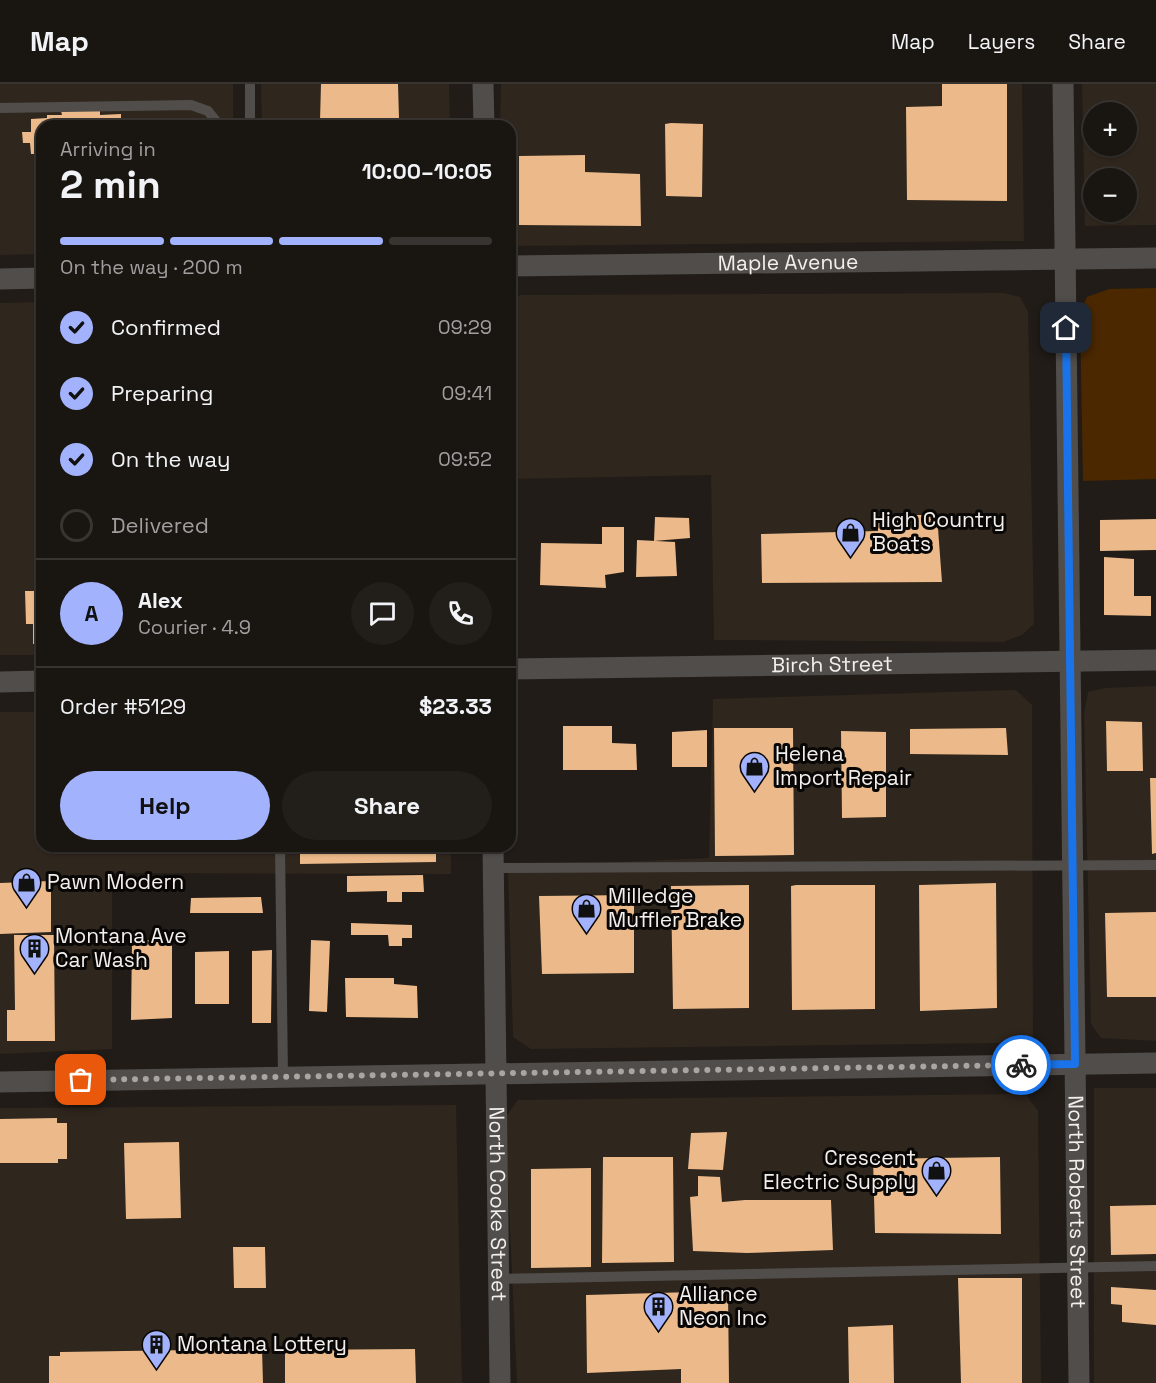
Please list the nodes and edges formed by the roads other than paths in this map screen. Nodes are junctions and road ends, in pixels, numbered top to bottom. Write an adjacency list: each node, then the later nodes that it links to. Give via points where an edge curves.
1 (250, 84): 6 (lane)
2 (483, 84): 7 (street)
3 (1063, 84): 9 (street, North Roberts Street)
4 (0, 108): 5 (lane, via 191,105 208,111)
5 (215, 120)
6 (250, 120)
7 (484, 120)
8 (1156, 258): 9 (street, Maple Avenue)
9 (1065, 259): 10 (street, Maple Avenue); 14 (street, North Roberts Street)
10 (516, 266)
11 (36, 278): 12 (street)
12 (0, 279)
13 (1156, 660): 14 (street, Birch Street)
14 (1070, 662): 15 (street, Birch Street); 20 (street, North Roberts Street)
15 (516, 669)
16 (36, 681): 17 (street)
17 (0, 682)
18 (280, 852): 26 (lane)
19 (493, 852): 22 (street, North Cooke Street)
20 (1072, 865): 21 (lane); 22 (lane); 24 (street, North Roberts Street)
21 (1156, 865)
22 (493, 868): 25 (street, North Cooke Street)
23 (1156, 1063): 24 (street)
24 (1075, 1064): 25 (street); 29 (street, North Roberts Street)
25 (496, 1072): 26 (street); 30 (street, North Cooke Street)
26 (283, 1077): 27 (street)
27 (0, 1082)
28 (1156, 1266): 29 (lane)
29 (1077, 1268): 30 (lane); 32 (street, North Roberts Street)
30 (498, 1279): 31 (street, North Cooke Street)
31 (500, 1383)
32 (1079, 1383)

